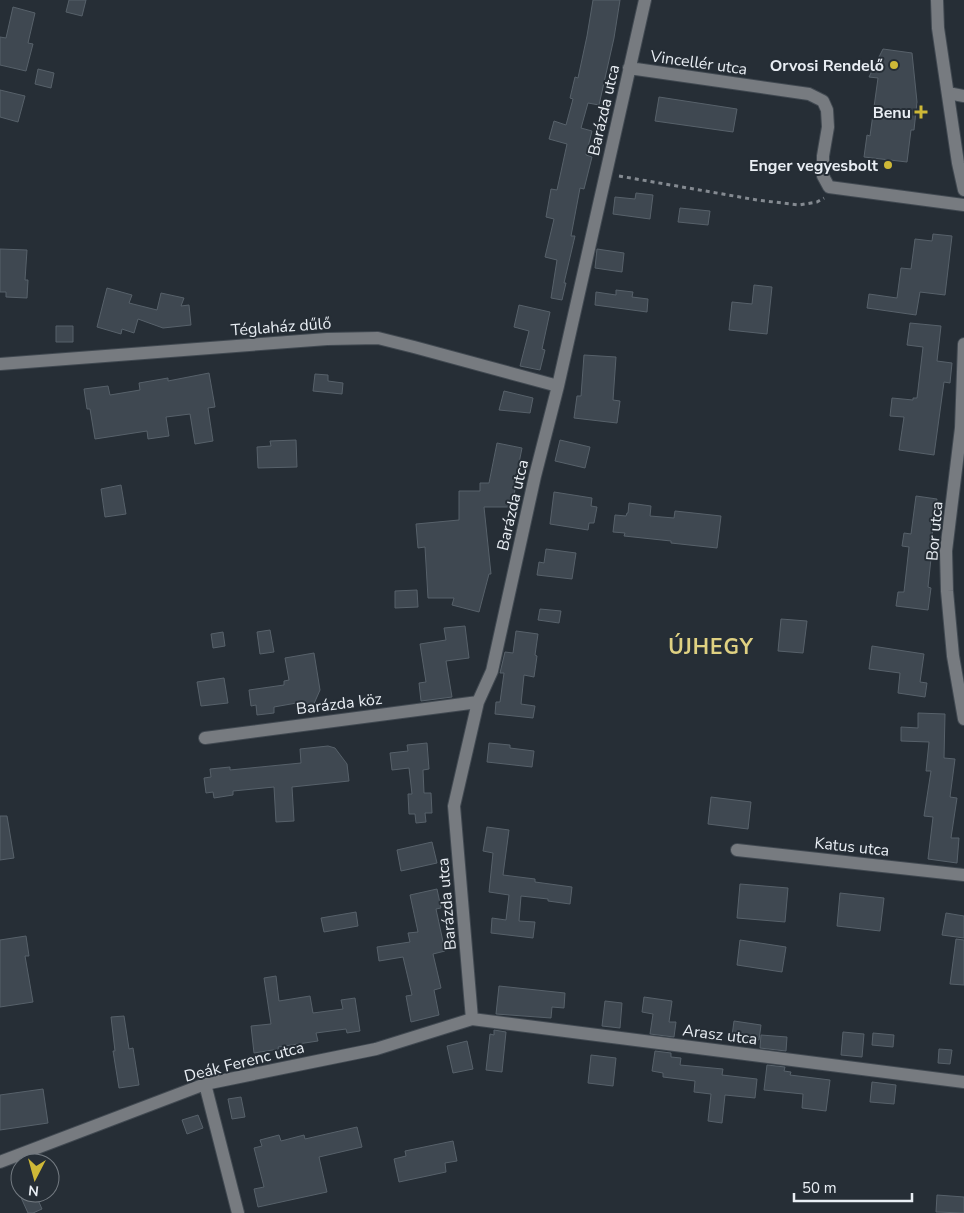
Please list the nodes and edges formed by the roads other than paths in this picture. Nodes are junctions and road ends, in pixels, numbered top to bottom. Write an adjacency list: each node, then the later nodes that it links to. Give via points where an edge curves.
1 (645, 0): 3 (street, Barázda utca)
2 (936, 0): 4 (street)
3 (629, 68): 7 (street, Vincellér utca, via 809,94 823,101 827,110 823,176 829,187); 10 (street, Barázda utca)
4 (948, 93): 5 (street); 6 (street)
5 (964, 96)
6 (964, 190)
7 (964, 205)
8 (964, 344): 12 (street, Bor utca, via 960,428 946,551 953,656)
9 (0, 364): 10 (street, Téglaház dűlő, via 327,339 378,338)
10 (558, 386): 11 (street, Barázda utca, via 492,671)
11 (478, 702): 13 (street, Barázda köz); 16 (street, Barázda utca, via 454,806)
12 (964, 719)
13 (205, 738)
14 (737, 850): 15 (street, Katus utca)
15 (964, 874)
16 (472, 1019): 17 (street, Arasz utca); 18 (street, Deák Ferenc utca, via 376,1049)
17 (964, 1082)
18 (205, 1084): 19 (street, Deák Ferenc utca); 20 (street)
19 (0, 1162)
20 (238, 1213)

